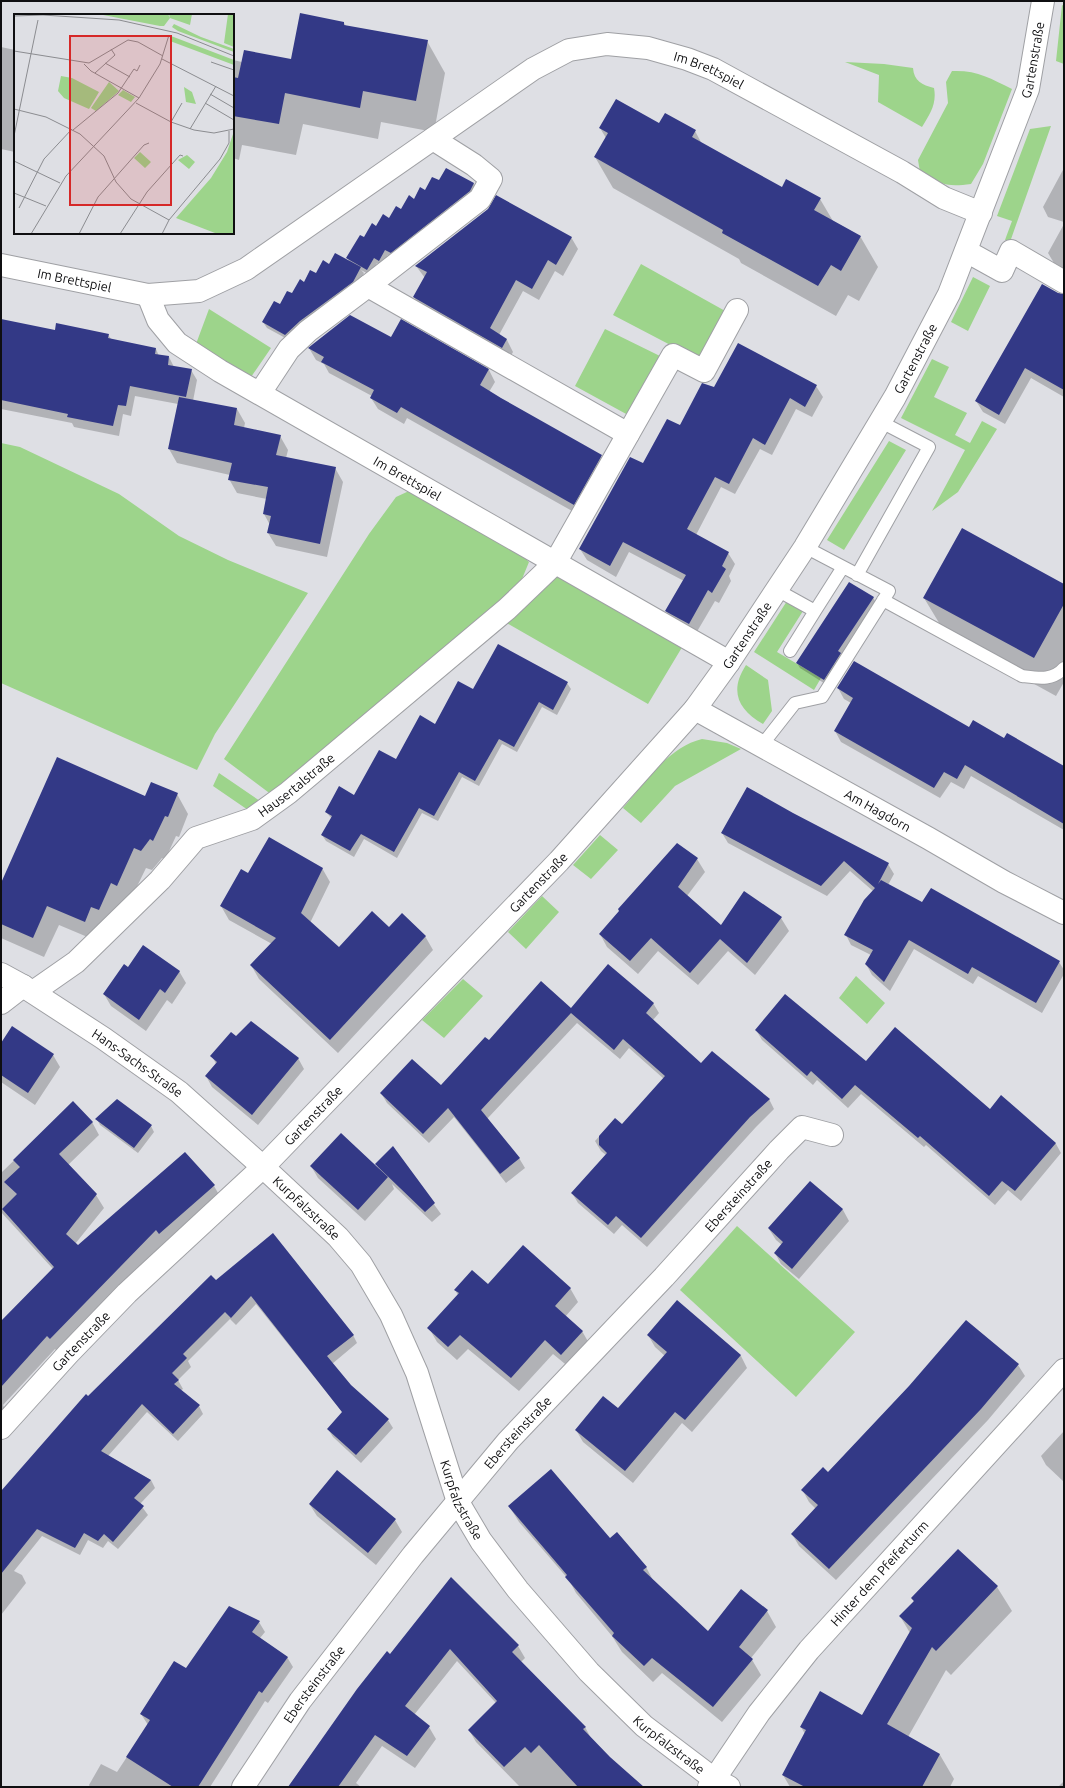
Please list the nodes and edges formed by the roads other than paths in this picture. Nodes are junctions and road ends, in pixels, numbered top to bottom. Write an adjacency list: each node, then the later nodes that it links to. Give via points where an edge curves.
1 (1043, 1): 3 (street, Gartenstraße, via 1028,89)
2 (433, 139): 3 (street, Im Brettspiel, via 532,68 570,50 607,44 648,48 713,68 902,172 944,198); 7 (street, via 491,179 480,199); 8 (street, Im Brettspiel, via 246,269 199,291)
3 (981, 213): 4 (street, Gartenstraße)
4 (966, 251): 6 (street, via 1002,271 1011,251); 11 (street, Gartenstraße, via 946,300)
5 (1, 265): 8 (street, Im Brettspiel)
6 (1064, 282)
7 (368, 286): 10 (street, via 308,331 289,349); 12 (street)
8 (148, 296): 10 (street, Im Brettspiel, via 158,320 177,343)
9 (737, 310): 12 (street, via 704,371 673,355)
10 (260, 393): 14 (street, Im Brettspiel)
11 (881, 422): 13 (street, Gartenstraße); 16 (lane, via 929,447)
12 (628, 434): 14 (street)
13 (805, 547): 15 (lane); 17 (street, Gartenstraße)
14 (555, 563): 21 (street, Im Brettspiel); 27 (street, Hausertalstraße, via 507,608 288,793 252,820 196,838 160,880 76,962)
15 (843, 567): 16 (lane); 19 (lane)
16 (857, 574): 18 (lane, via 888,591)
17 (777, 590): 19 (lane); 21 (street, Gartenstraße)
18 (884, 600): 22 (lane, via 1022,676 1044,679 1060,673); 24 (lane, via 822,697 795,703)
19 (815, 611): 20 (lane)
20 (790, 651)
21 (729, 662): 23 (street, Gartenstraße)
22 (1064, 668)
23 (695, 709): 24 (street, Am Hagdorn); 30 (street, Gartenstraße, via 559,861)
24 (762, 745): 25 (street, Am Hagdorn, via 1004,882)
25 (1063, 910)
26 (1, 974): 27 (street, Hans-Sachs-Straße)
27 (28, 989): 28 (street, Hausertalstraße); 30 (street, Hans-Sachs-Straße, via 103,1038 178,1092)
28 (1, 1003)
29 (832, 1135): 33 (street, Ebersteinstraße, via 802,1127 797,1131 508,1442)
30 (263, 1167): 32 (street, Gartenstraße, via 127,1293); 33 (street, Kurpfalzstraße, via 343,1243 361,1264 391,1315 417,1373)
31 (1064, 1370): 34 (street, Hinter dem Pfeiferturm, via 809,1650 759,1713)
32 (1, 1428)
33 (458, 1502): 34 (street, Kurpfalzstraße, via 481,1541 518,1590 589,1672 644,1726); 35 (street, Ebersteinstraße, via 413,1555 300,1701)
34 (717, 1784)
35 (244, 1787)

